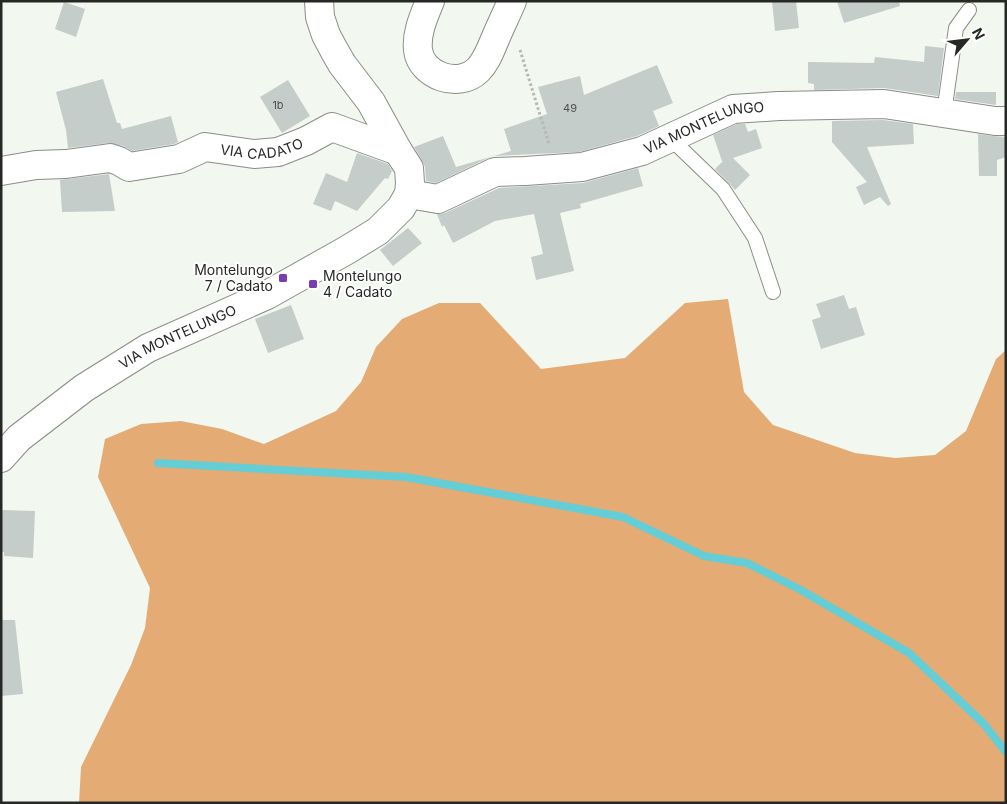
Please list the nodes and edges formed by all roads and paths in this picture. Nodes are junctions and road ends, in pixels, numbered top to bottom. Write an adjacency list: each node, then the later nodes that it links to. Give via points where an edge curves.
1 (319, 1): 9 (street, via 320,17 334,50 370,102)
2 (430, 1): 3 (street, via 418,32 418,51 424,65 434,74 458,80 477,71 487,58)
3 (512, 1)
4 (969, 10): 6 (lane, via 956,28)
5 (520, 48): 10 (path)
6 (944, 114): 7 (street, VIA MONTELUNGO); 8 (street, VIA MONTELUNGO, via 884,104 733,109)
7 (1006, 121)
8 (670, 138): 10 (street, VIA MONTELUNGO, via 642,151 582,167); 13 (lane, via 724,189 755,238)
9 (398, 151): 11 (street, VIA CADATO, via 332,126 278,152 254,154 205,147 179,159 129,167 110,158); 12 (street, via 409,168)
10 (557, 169): 12 (street, VIA MONTELUNGO, via 495,172 438,199)
11 (1, 171)
12 (410, 194): 14 (street, VIA MONTELUNGO, via 378,231 347,250 267,295 148,348 84,388 19,438)
13 (774, 292)
14 (1, 458)

